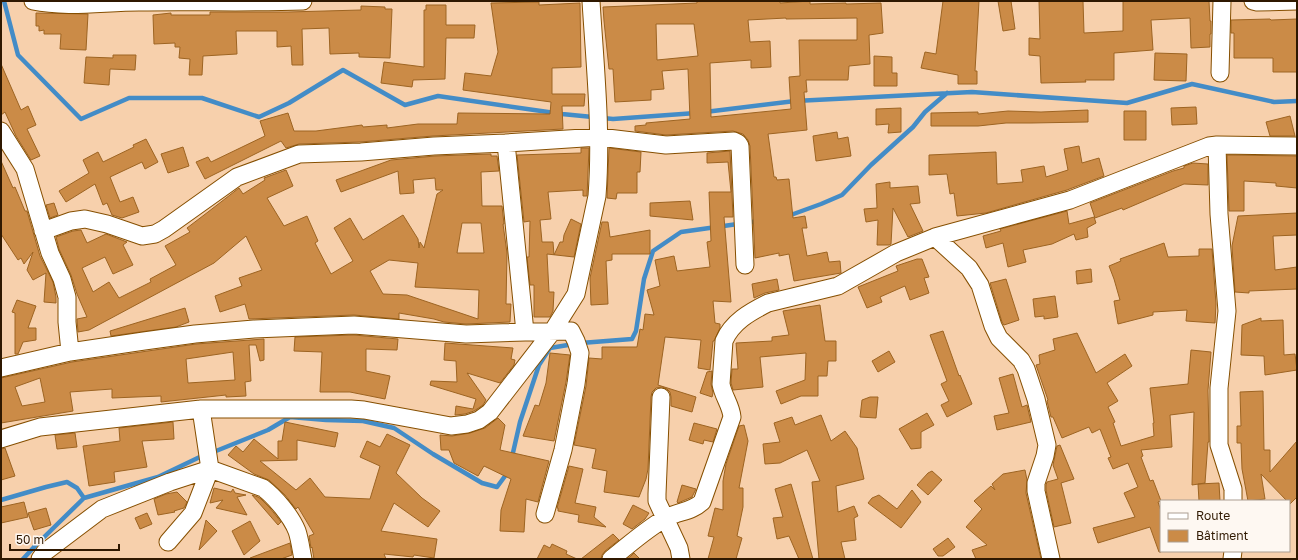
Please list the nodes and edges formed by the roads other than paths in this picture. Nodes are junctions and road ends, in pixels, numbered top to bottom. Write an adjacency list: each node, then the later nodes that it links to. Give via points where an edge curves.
1 (33, 1): 2 (street, via 63,4)
2 (138, 1): 8 (street)
3 (303, 1): 8 (street)
4 (591, 1): 11 (street)
5 (1222, 1): 9 (street)
6 (1253, 1): 7 (street)
7 (1297, 1)
8 (267, 2)
9 (1220, 73)
10 (1, 131): 15 (street, via 25,169)
11 (598, 133): 12 (street); 17 (street, via 666,145 734,141 738,143); 19 (street, via 597,196 576,294)
12 (506, 143): 15 (street, via 299,154 237,176 155,234 142,236 85,219); 18 (street)
13 (1217, 145): 14 (street); 16 (street, via 1070,200); 26 (street, via 1219,214 1227,311 1218,388 1219,445)
14 (1297, 146)
15 (42, 231): 20 (street, via 67,297)
16 (936, 237): 28 (street, via 896,254 838,286 768,303 735,323 724,341 721,384 732,417 702,502 696,508); 34 (street, via 969,268 980,285 996,332 1026,369 1047,445 1036,491)
17 (745, 265)
18 (525, 332): 19 (street); 20 (street, via 466,334 354,325 254,329 195,334)
19 (552, 332): 23 (street, via 490,412 479,420 466,424 451,426 351,409); 27 (street, via 570,331 580,353 564,442)
20 (70, 352): 21 (street)
21 (1, 368)
22 (661, 397): 28 (street, via 657,501)
23 (201, 409): 24 (street, via 40,427); 25 (street)
24 (1, 439)
25 (209, 460): 29 (street, via 193,512); 30 (street, via 170,482 102,509 45,552); 31 (street, via 268,491 297,531)
26 (1233, 500)
27 (544, 514)
28 (666, 518): 32 (street); 33 (street)
29 (168, 542)
30 (40, 559)
31 (303, 559)
32 (611, 559)
33 (681, 559)
34 (1051, 559)

